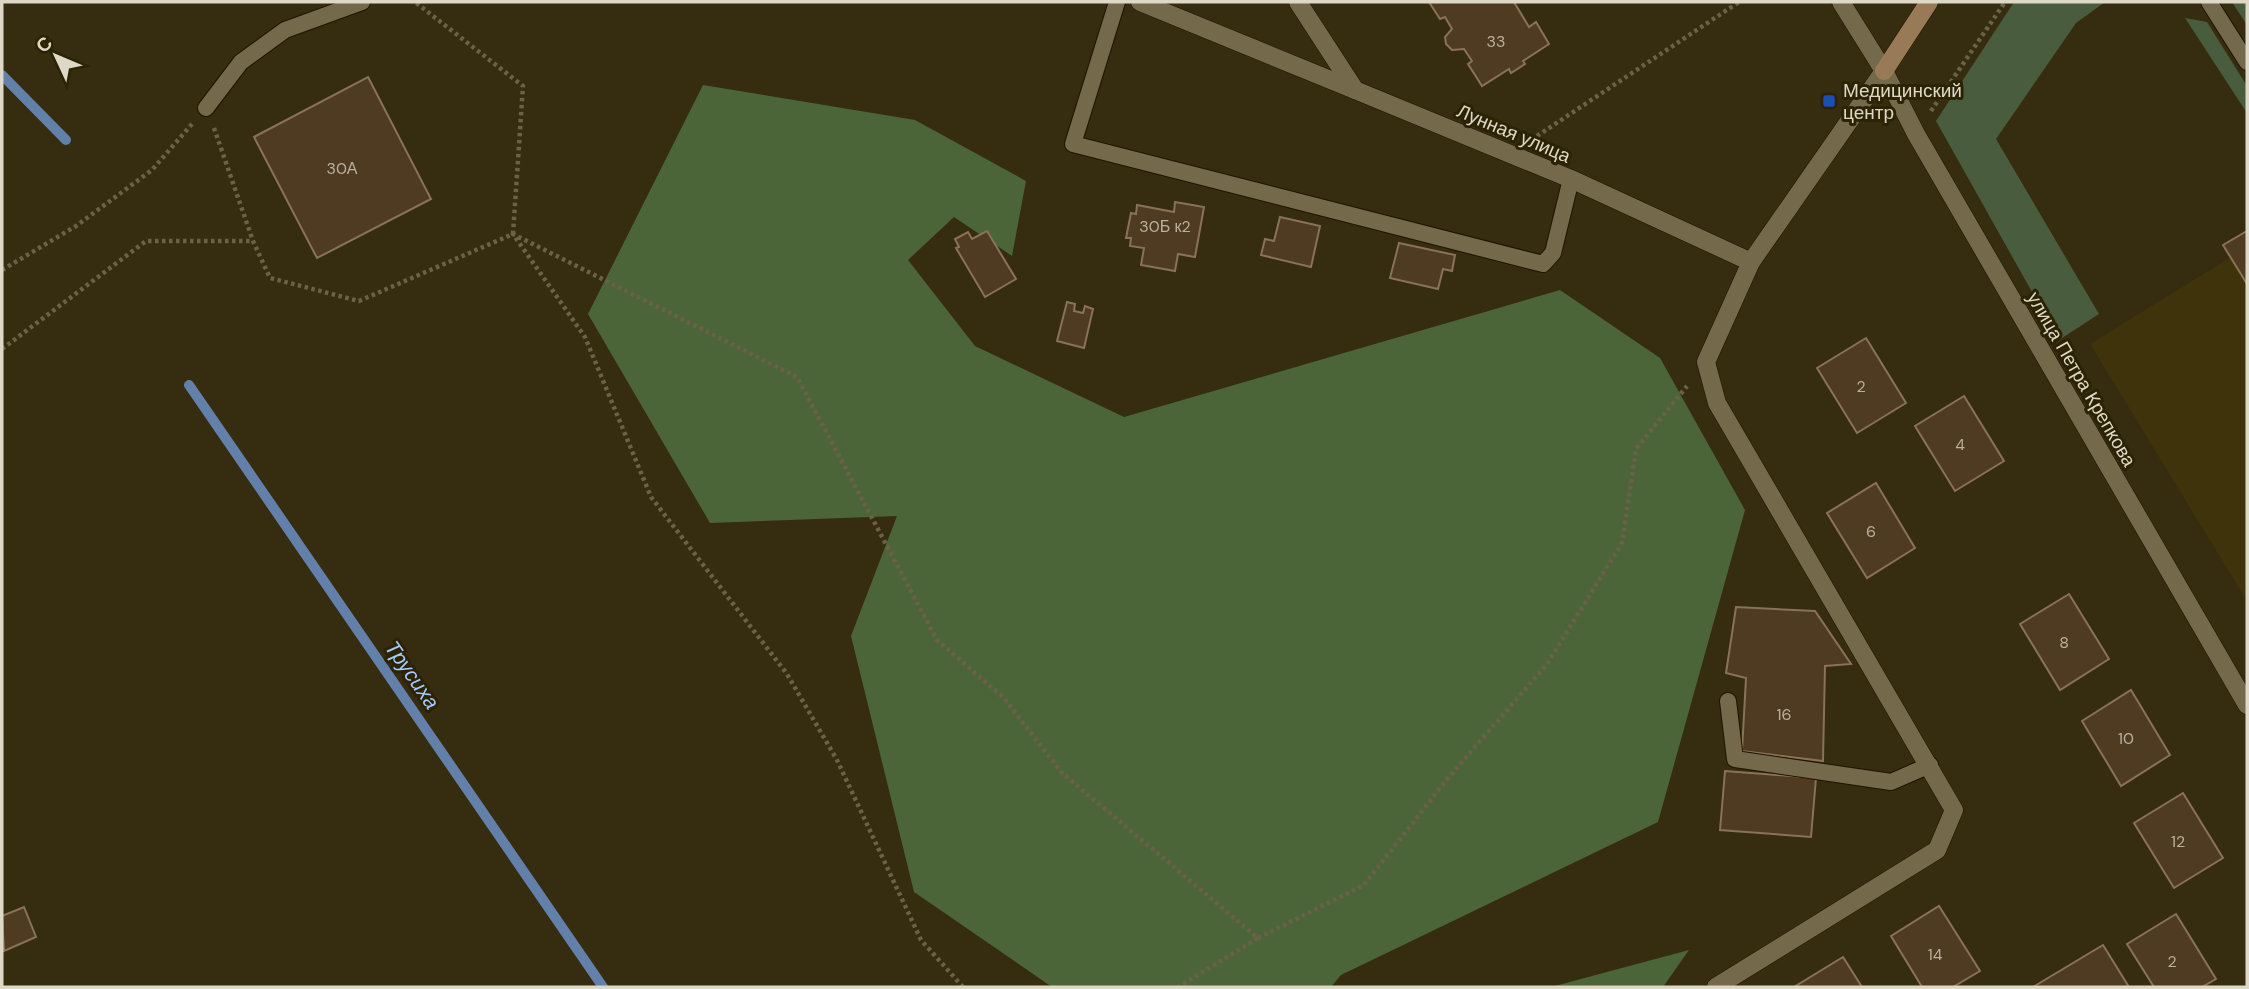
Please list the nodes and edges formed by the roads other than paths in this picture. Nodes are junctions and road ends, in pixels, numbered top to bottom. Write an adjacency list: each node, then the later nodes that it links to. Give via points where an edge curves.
1 (362, 2): 11 (lane, via 285,30 240,62)
2 (1117, 2): 12 (lane, via 1073,144 1544,264 1553,253)
3 (1140, 2): 10 (street, Лунная улица)
4 (1298, 2): 10 (street)
5 (1841, 2): 9 (street, улица Петра Крепкова)
6 (1929, 2): 9 (street)
7 (2209, 2): 8 (lane)
8 (2247, 62)
9 (1885, 71): 13 (street); 15 (street, улица Петра Крепкова, via 1916,134)
10 (1355, 90): 12 (street, Лунная улица)
11 (206, 108)
12 (1571, 179): 13 (street, Лунная улица)
13 (1751, 262): 16 (street, via 1706,362 1717,403)
14 (1728, 701): 16 (lane, via 1735,759 1891,782)
15 (2247, 705)
16 (1930, 765): 17 (street, via 1954,810 1937,850)
17 (1716, 987)

